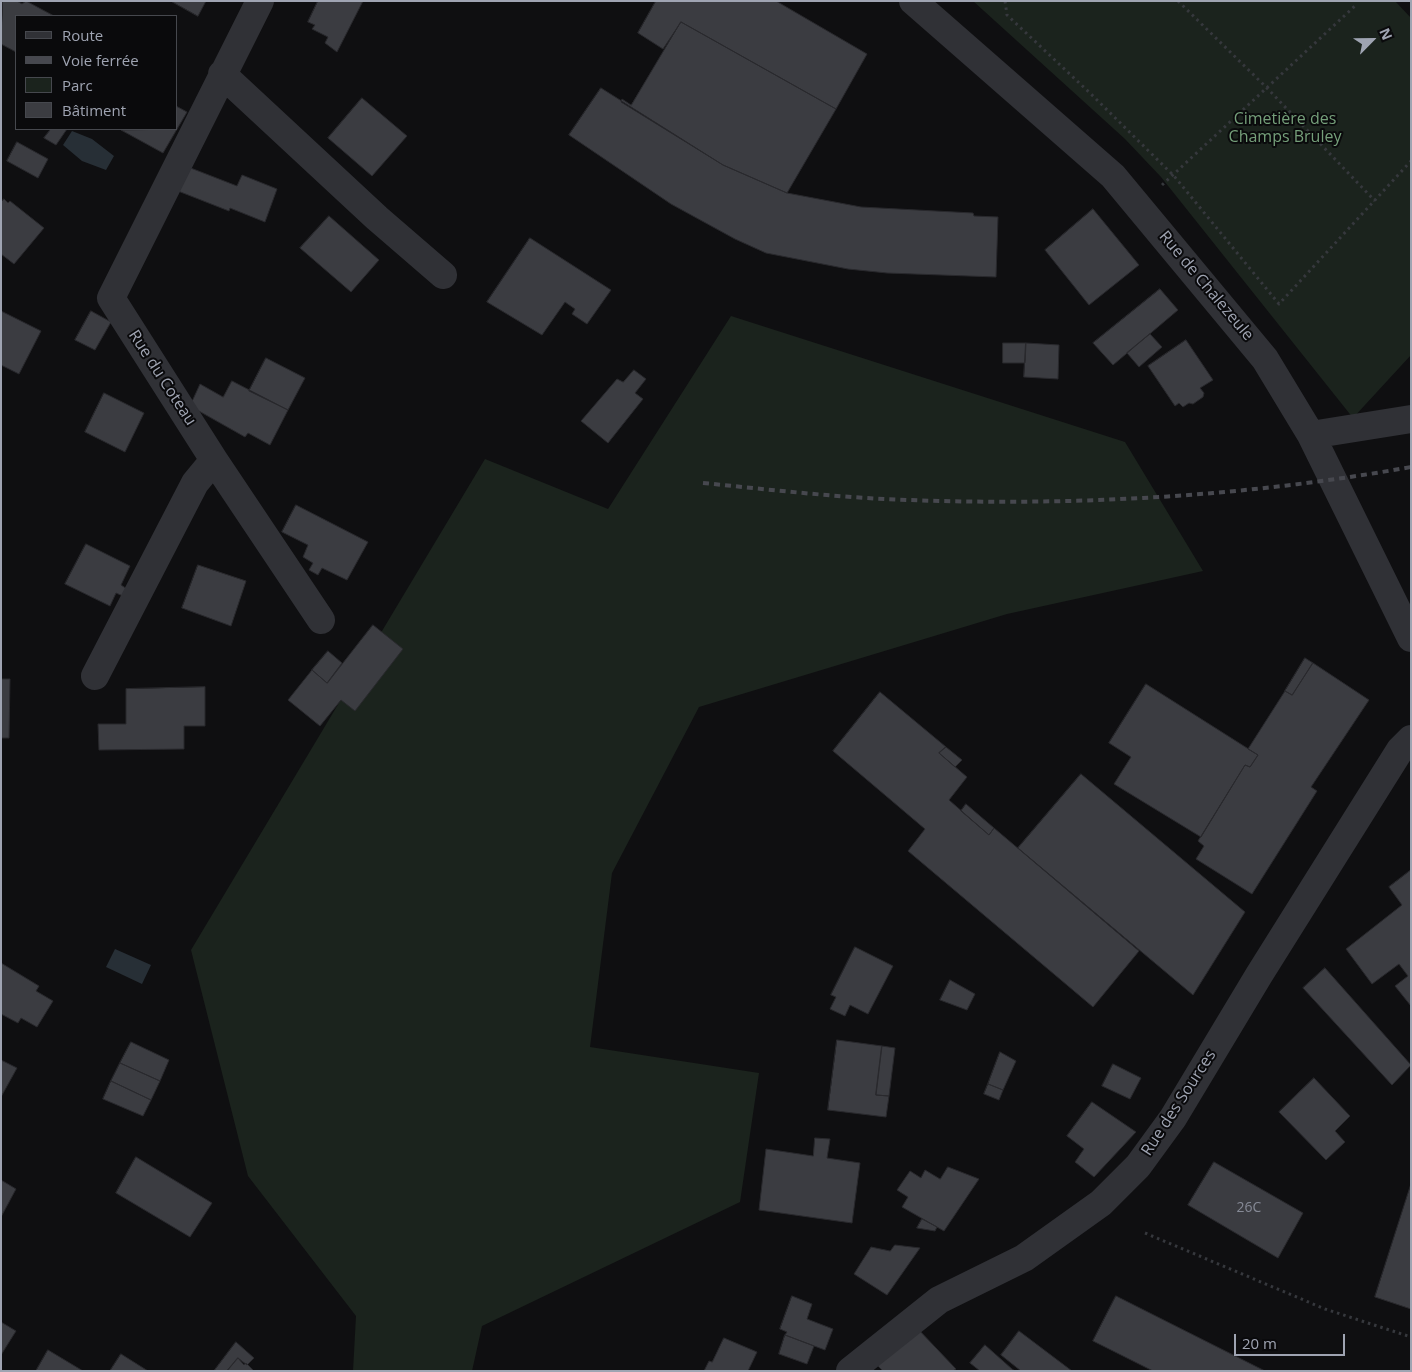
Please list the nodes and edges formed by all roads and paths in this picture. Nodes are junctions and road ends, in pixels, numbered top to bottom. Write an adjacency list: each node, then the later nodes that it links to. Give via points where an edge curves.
1 (260, 1): 6 (street, Rue du Coteau)
2 (913, 1): 14 (street, Rue de Chalezeule, via 1113,176 1265,359)
3 (1005, 1): 9 (path, via 1007,16)
4 (1178, 1): 7 (path)
5 (1356, 5): 7 (path)
6 (222, 74): 12 (street); 15 (street, Rue du Coteau, via 111,298)
7 (1266, 87): 9 (path); 11 (path)
8 (1411, 162): 11 (path)
9 (1174, 176): 10 (path); 11 (path, via 1279,304)
10 (1162, 185)
11 (1375, 201)
12 (443, 275)
13 (1411, 419): 14 (street)
14 (1311, 435): 17 (street, Rue de Chalezeule)
15 (214, 460): 16 (street, Rue du Coteau); 18 (street, via 195,483)
16 (321, 620)
17 (1411, 638)
18 (95, 676)
19 (1411, 739): 22 (street, Rue des Sources, via 1384,775 1173,1118 1138,1166 1093,1208 1024,1258 939,1300)
20 (1145, 1233): 21 (path, via 1325,1309)
21 (1411, 1337)
22 (850, 1371)

